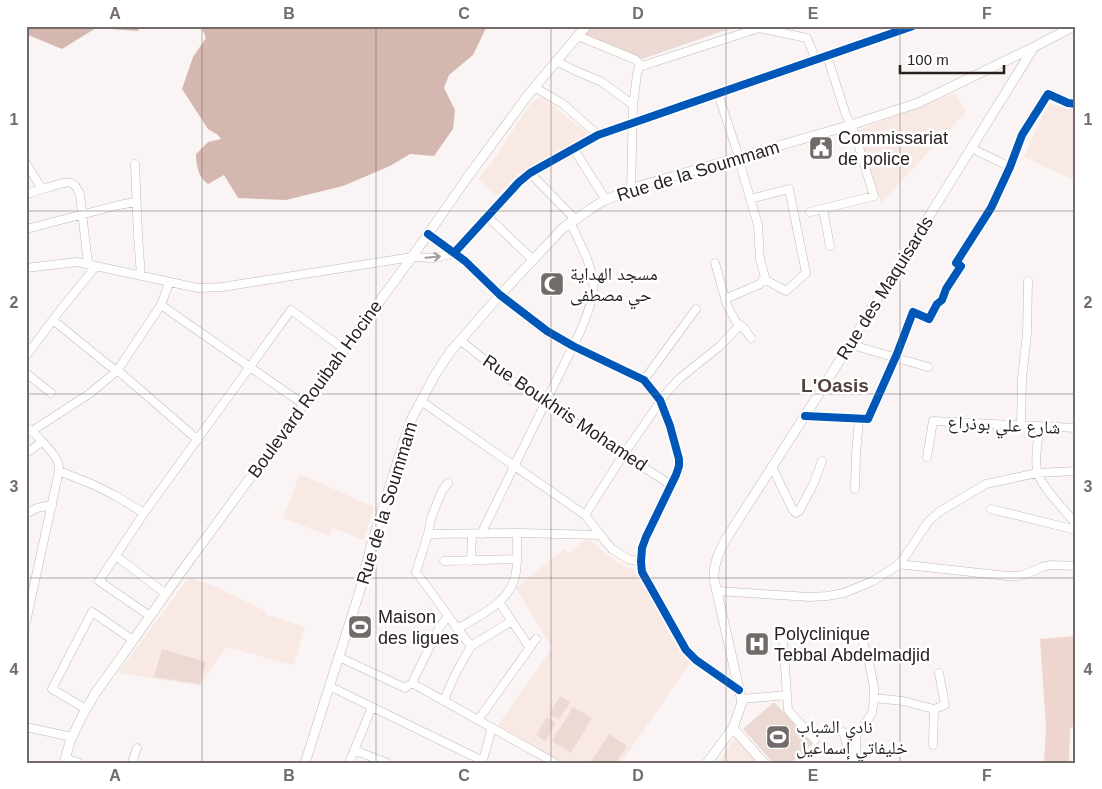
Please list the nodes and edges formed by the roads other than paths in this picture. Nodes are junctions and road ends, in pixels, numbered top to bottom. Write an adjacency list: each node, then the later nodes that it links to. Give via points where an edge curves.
1 (586, 26): 5 (main road, Boulevard Rouibah Hocine)
2 (913, 26): 7 (street)
3 (1074, 26): 4 (main road, Rue de la Soummam)
4 (1063, 29): 6 (main road, Rue de la Soummam)
5 (578, 36): 9 (main road, Boulevard Rouibah Hocine); 10 (street, via 634,59)
6 (1034, 47): 16 (main road, Rue de la Soummam, via 918,103); 19 (main road, Rue des Maquisards)
7 (827, 56): 8 (street); 16 (street)
8 (816, 60): 10 (street, via 807,38 759,28); 12 (street)
9 (556, 61): 11 (main road, Boulevard Rouibah Hocine); 14 (street, via 602,82)
10 (639, 67): 14 (street)
11 (534, 87): 17 (street, via 563,104); 37 (main road, Boulevard Rouibah Hocine)
12 (718, 94): 15 (street); 20 (street)
13 (1076, 104): 23 (street, via 1048,94 1022,135)
14 (633, 105): 15 (street)
15 (632, 124): 17 (street); 26 (street)
16 (851, 125): 20 (main road, Rue de la Soummam); 31 (street, via 874,196)
17 (598, 135): 18 (street)
18 (573, 148): 24 (street); 29 (street)
19 (972, 148): 23 (street); 57 (main road, Rue des Maquisards)
20 (738, 157): 26 (main road, Rue de la Soummam); 28 (street)
21 (26, 163): 25 (street)
22 (135, 164): 30 (street)
23 (1010, 167): 61 (street, via 991,208 956,263 961,266 942,300 929,319 913,312)
24 (530, 173): 34 (street); 35 (street)
25 (42, 188): 27 (street); 33 (street, via 65,182 72,184 79,191)
26 (631, 189): 29 (main road, Rue de la Soummam)
27 (26, 195)
28 (750, 199): 46 (street, via 758,225); 46 (street, via 789,189 806,274 786,291)
29 (606, 200): 35 (main road, Rue de la Soummam)
30 (136, 202): 33 (street); 45 (street)
31 (823, 209): 32 (street); 38 (street)
32 (810, 212)
33 (82, 214): 36 (street); 43 (street)
34 (487, 216): 39 (street); 41 (street)
35 (573, 221): 41 (main road, Rue de la Soummam); 58 (street, via 594,282 589,307)
36 (26, 229)
37 (428, 234): 39 (street); 40 (main road, Boulevard Rouibah Hocine)
38 (830, 246)
39 (454, 253): 40 (street, one-way to 39, via 434,258); 49 (street)
40 (412, 257): 48 (street, via 215,288); 59 (main road, Boulevard Rouibah Hocine)
41 (533, 260): 49 (main road, Rue de la Soummam)
42 (715, 263): 50 (street)
43 (92, 265): 44 (street, via 77,262); 45 (street); 53 (street)
44 (26, 268)
45 (141, 276): 48 (street)
46 (764, 279): 50 (street, via 760,284)
47 (1028, 281): 74 (street)
48 (169, 283): 51 (street)
49 (500, 295): 56 (main road, Rue de la Soummam); 58 (street)
50 (725, 299): 54 (street)
51 (161, 306): 62 (street); 64 (street)
52 (696, 309): 66 (street)
53 (52, 320): 60 (street); 64 (street)
54 (740, 325): 55 (street); 68 (street)
55 (751, 338)
56 (460, 340): 69 (main road, Rue de la Soummam); 70 (street, Rue Boukhris Mohamed)
57 (851, 344): 61 (street); 72 (main road, Rue des Maquisards)
58 (572, 346): 66 (street); 70 (street)
59 (344, 348): 62 (street, via 291,310); 71 (main road, Boulevard Rouibah Hocine)
60 (26, 356)
61 (896, 358): 63 (street); 73 (street, via 868,419)
62 (250, 367): 71 (street); 78 (street)
63 (928, 367)
64 (117, 371): 77 (street, via 89,394); 78 (street)
65 (26, 373): 67 (street)
66 (644, 380): 68 (street)
67 (51, 392)
68 (660, 400): 81 (street); 90 (street, via 679,459)
69 (421, 402): 84 (street); 125 (main road, Rue de la Soummam, via 401,449)
70 (545, 403): 81 (street, Rue Boukhris Mohamed); 84 (street)
71 (304, 404): 112 (main road, Boulevard Rouibah Hocine)
72 (805, 416): 73 (street); 85 (main road, Rue des Maquisards)
73 (859, 419): 91 (street)
74 (1021, 426): 75 (street, شارع علي بوذراع); 82 (street, شارع علي بوذراع, via 933,421)
75 (1040, 427): 76 (street, شارع علي بوذراع); 88 (street)
76 (1076, 428)
77 (29, 429): 79 (street)
78 (198, 440): 95 (street)
79 (42, 442): 80 (street); 86 (street, via 58,462)
80 (26, 453)
81 (624, 454): 90 (street, Rue Boukhris Mohamed); 96 (street)
82 (927, 457)
83 (822, 461): 85 (street, via 813,485 796,513)
84 (514, 466): 96 (street); 102 (street)
85 (772, 467): 111 (main road, Rue des Maquisards, via 718,554 714,566)
86 (59, 471): 92 (street); 95 (street, via 116,496)
87 (1076, 471): 88 (street)
88 (1037, 473): 97 (street); 109 (street, via 986,484 939,512)
89 (448, 483): 100 (street, via 431,518)
90 (671, 485): 108 (street, via 646,537)
91 (855, 489)
92 (52, 505): 94 (street); 117 (street)
93 (991, 509): 98 (street)
94 (26, 514)
95 (144, 514): 104 (street)
96 (585, 515): 103 (street)
97 (1076, 524)
98 (1076, 530)
99 (517, 533): 102 (street); 103 (street); 105 (street)
100 (428, 534): 101 (street); 115 (street, via 416,572)
101 (472, 534): 102 (street); 106 (street)
102 (481, 534)
103 (600, 535): 108 (street, via 612,549)
104 (116, 556): 112 (street); 114 (street, via 99,581)
105 (516, 559): 106 (street); 113 (street, via 511,586)
106 (471, 560): 107 (street)
107 (444, 561)
108 (640, 562): 129 (street, via 642,572 686,650)
109 (898, 564): 110 (street, via 1017,576 1050,565); 111 (street, via 873,581 833,596)
110 (1076, 566)
111 (717, 591): 129 (main road, Rue des Maquisards)
112 (166, 594): 114 (main road, Boulevard Rouibah Hocine)
113 (499, 602): 116 (street); 118 (street)
114 (150, 616): 122 (main road, Boulevard Rouibah Hocine)
115 (448, 616): 118 (street); 127 (street)
116 (512, 621): 123 (street); 124 (street)
117 (26, 622)
118 (457, 629): 123 (street)
119 (861, 637): 131 (street, via 868,656)
120 (783, 638): 130 (street)
121 (536, 639): 124 (street)
122 (133, 640): 135 (main road, Boulevard Rouibah Hocine); 135 (street, via 92,612 52,690)
123 (471, 646): 133 (street)
124 (530, 648): 137 (street)
125 (339, 657): 127 (street, via 405,688); 128 (main road, Rue de la Soummam)
126 (939, 673): 136 (street, via 945,705)
127 (412, 683): 133 (street)
128 (329, 686): 134 (street); 148 (main road, Rue de la Soummam)
129 (739, 690): 132 (main road, Rue des Maquisards)
130 (787, 695): 132 (street); 143 (street, via 788,710)
131 (874, 698): 136 (street); 158 (street, via 872,713 856,736)
132 (741, 699): 140 (main road)
133 (444, 700): 137 (street)
134 (372, 707): 146 (street); 149 (street)
135 (86, 709): 142 (main road, Boulevard Rouibah Hocine)
136 (934, 709): 144 (street)
137 (478, 720): 139 (street)
138 (26, 727): 142 (street)
139 (492, 728): 149 (street); 154 (street)
140 (733, 728): 155 (main road); 156 (main road)
141 (843, 732): 157 (street)
142 (72, 737): 147 (main road, Boulevard Rouibah Hocine)
143 (815, 740)
144 (933, 745)
145 (137, 748): 151 (street)
146 (354, 750): 152 (street); 153 (street)
147 (64, 760): 150 (street)
148 (308, 762)
149 (483, 762)
150 (79, 763)
151 (132, 763)
152 (349, 763)
153 (387, 763)
154 (555, 763)
155 (707, 763)
156 (764, 763)
157 (852, 763)
158 (856, 763)

